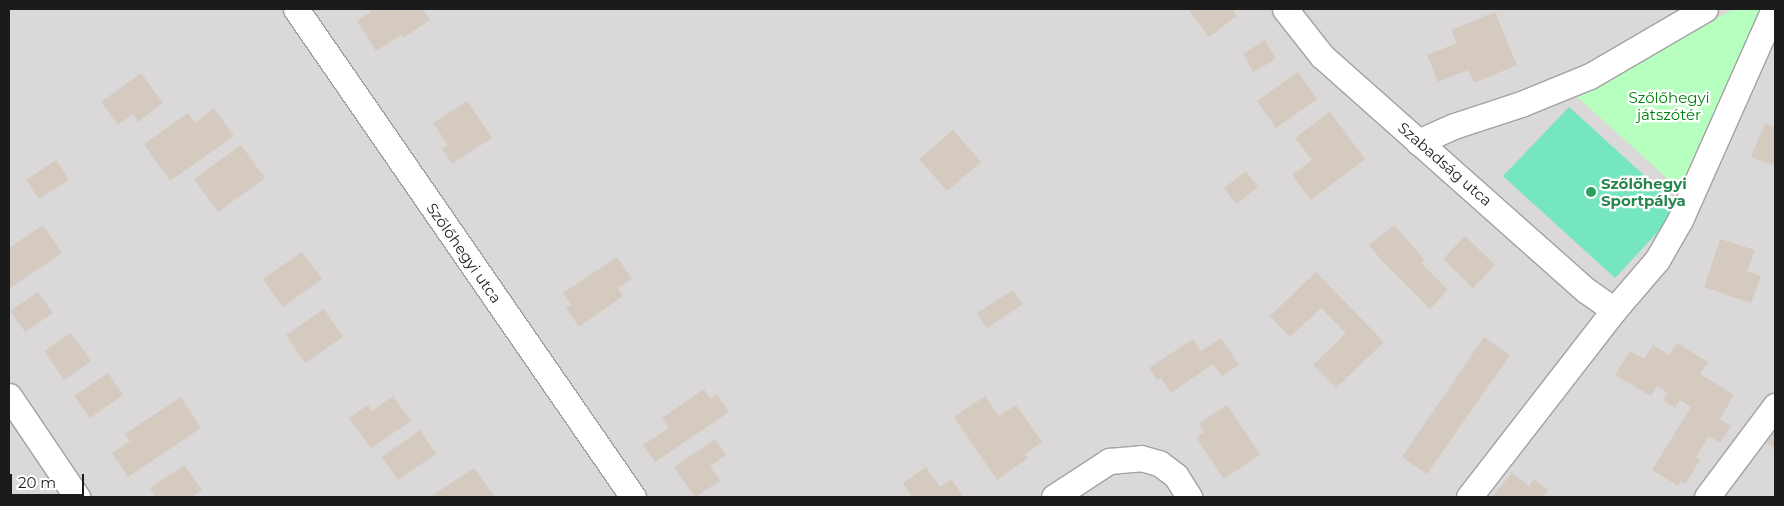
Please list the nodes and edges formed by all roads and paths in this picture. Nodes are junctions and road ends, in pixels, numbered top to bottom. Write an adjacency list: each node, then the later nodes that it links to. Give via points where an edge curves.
1 (296, 9): 10 (street, Szőlőhegyi utca)
2 (1285, 9): 5 (street, Szabadság utca, via 1322,56)
3 (1705, 9): 5 (street, via 1590,76)
4 (1774, 9): 6 (street, via 1680,220 1657,260)
5 (1418, 142): 6 (street, Szabadság utca, via 1587,291)
6 (1614, 310): 13 (street)
7 (9, 396): 9 (street)
8 (1775, 406): 14 (street)
9 (77, 497)
10 (633, 497)
11 (1054, 497): 12 (street, via 1109,461 1141,458 1165,467 1176,476)
12 (1189, 497)
13 (1469, 497)
14 (1707, 497)

